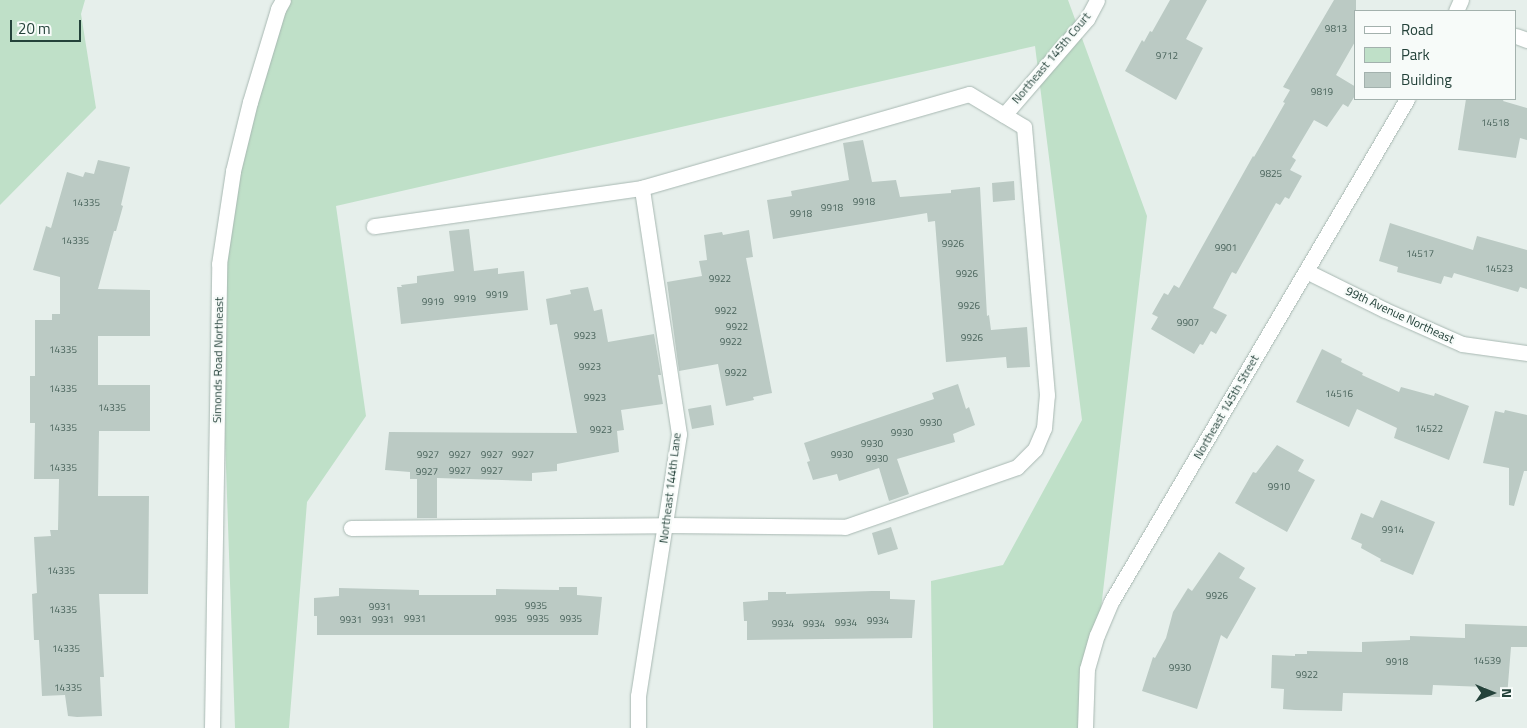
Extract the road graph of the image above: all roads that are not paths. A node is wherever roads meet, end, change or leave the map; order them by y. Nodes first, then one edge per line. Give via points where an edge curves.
1 (283, 0) edge
2 (1097, 0) edge
3 (1406, 100) edge
4 (1004, 115) junction
5 (642, 188) junction
6 (374, 226) dead end
7 (1306, 271) junction
8 (1527, 353) edge
9 (666, 525) junction
10 (351, 528) dead end
11 (212, 728) edge
12 (638, 728) edge
13 (1086, 728) edge

1 - 11 street, Simonds Road Northeast via 252,93 236,157 219,264
2 - 4 street, Northeast 145th Court via 1087,19
3 - 7 street, Northeast 145th Street
4 - 5 street via 969,94
4 - 9 street via 1024,127 1047,395 1044,428 1035,449 1017,467 845,527
5 - 6 street
5 - 9 street, Northeast 144th Lane via 680,434
7 - 8 street, 99th Avenue Northeast via 1462,344
7 - 13 street, Northeast 145th Street via 1111,602 1087,669
9 - 10 street
9 - 12 street, Northeast 144th Lane via 638,696

